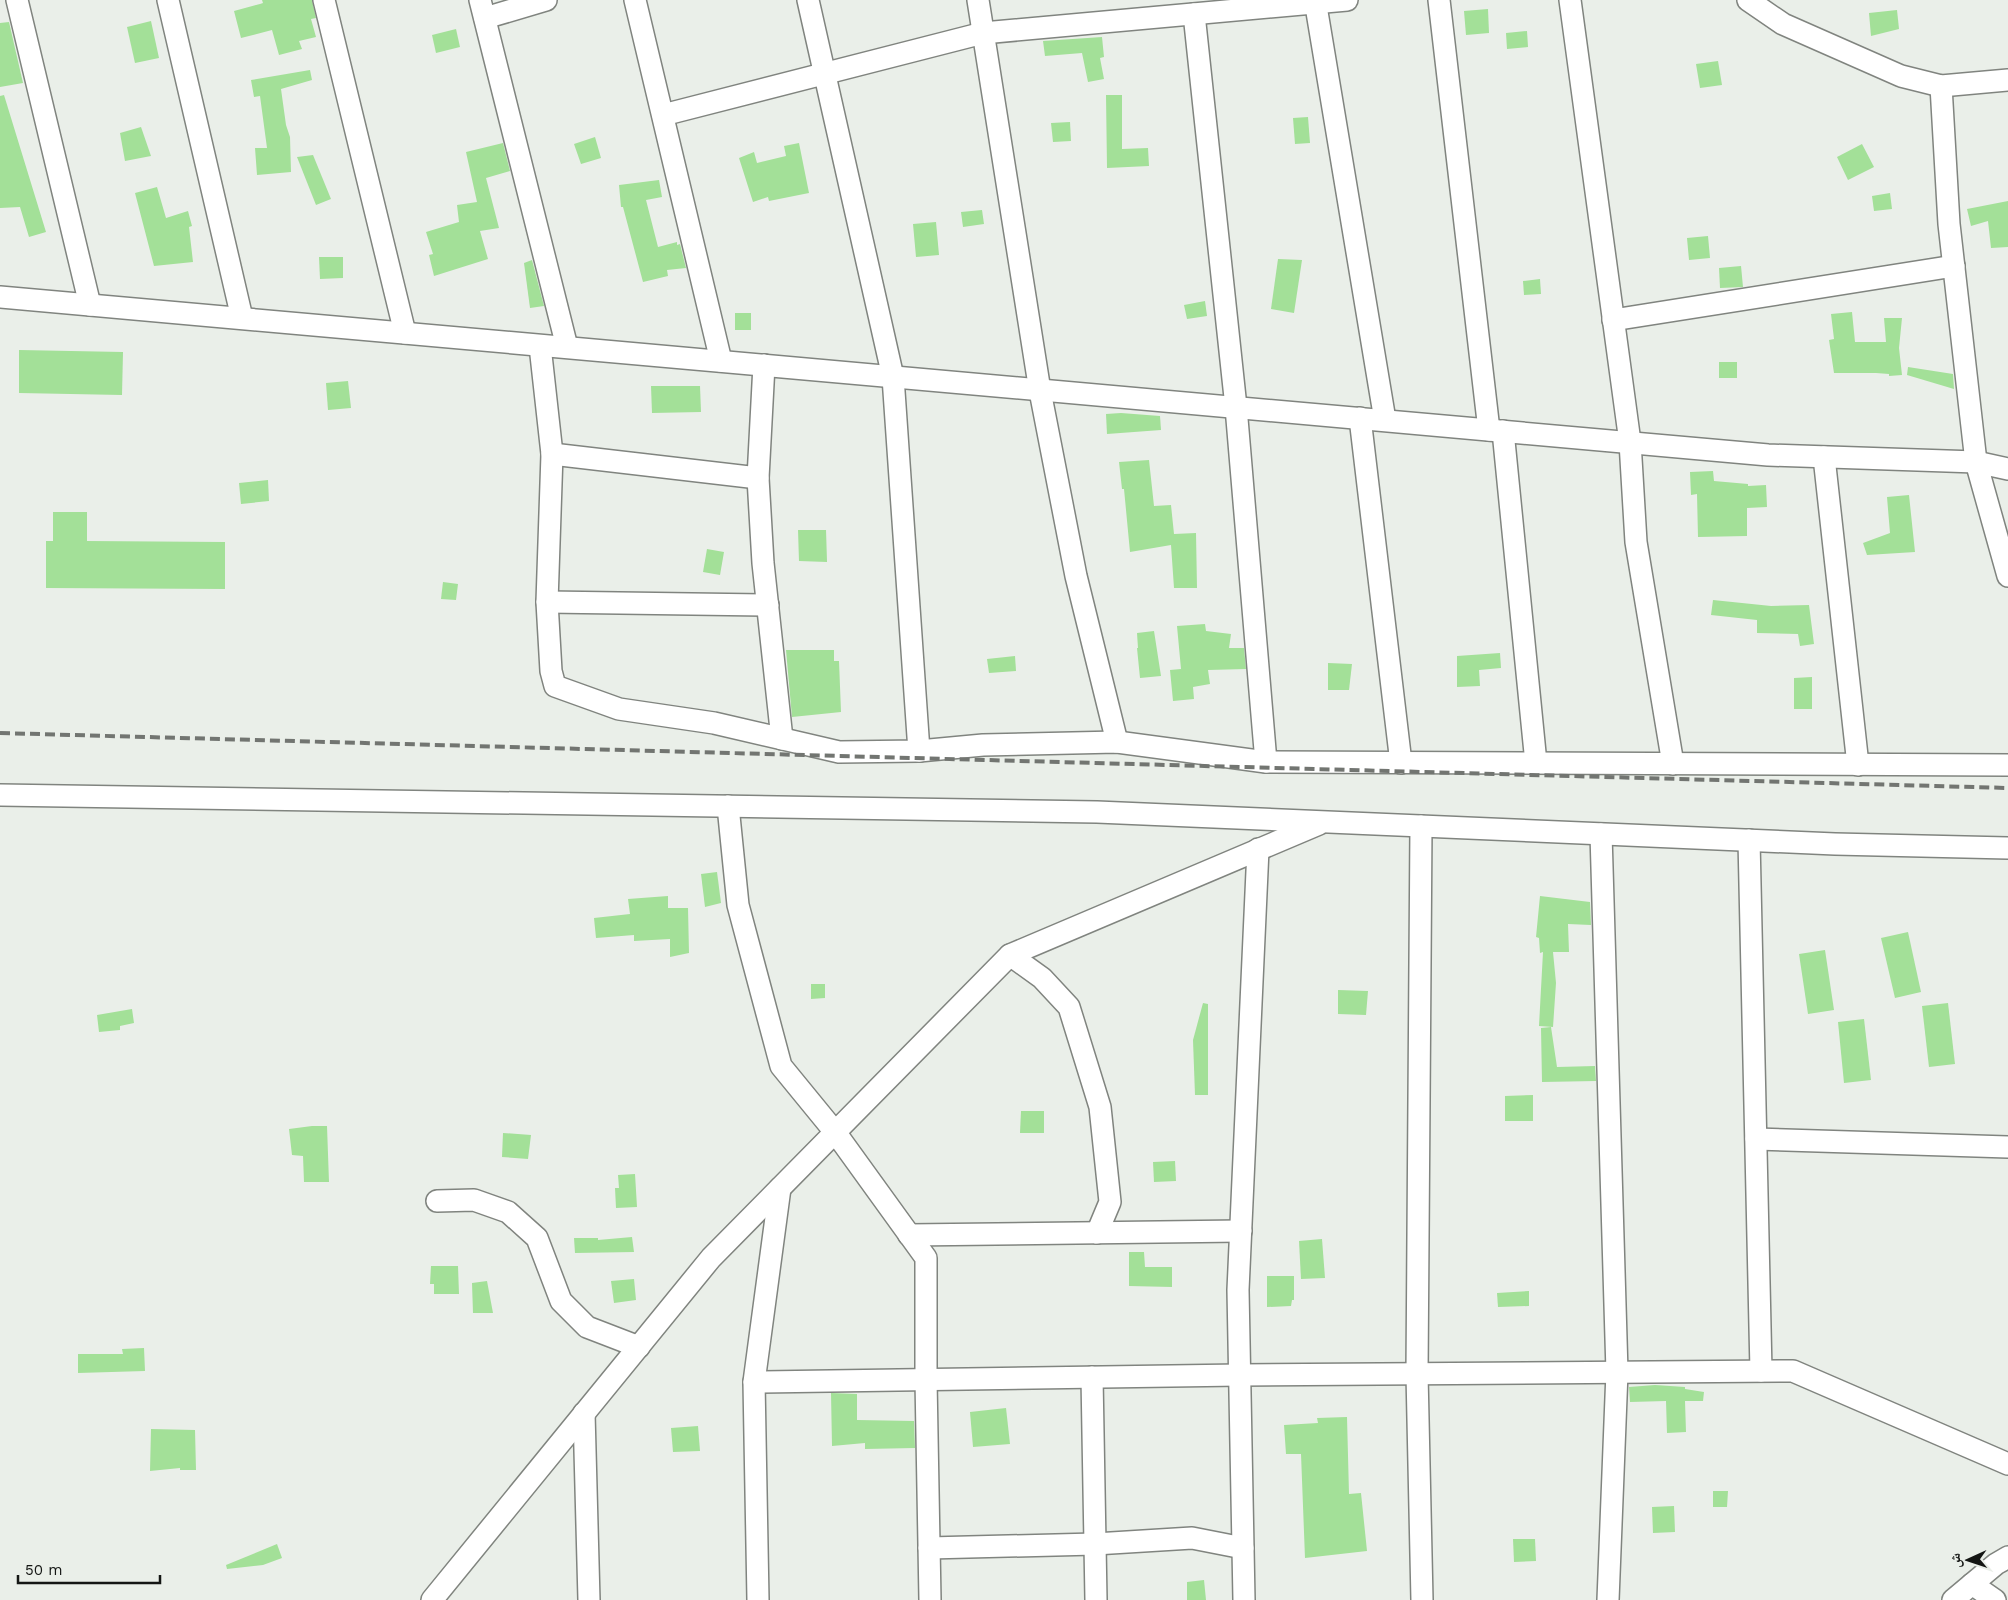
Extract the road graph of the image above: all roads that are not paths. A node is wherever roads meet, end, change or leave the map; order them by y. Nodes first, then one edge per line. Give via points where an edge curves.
1 (18, 0) edge
2 (168, 0) edge
3 (324, 0) edge
4 (546, 0) edge
5 (635, 0) edge
6 (808, 0) edge
7 (978, 0) edge
8 (1347, 0) edge
9 (1440, 0) edge
10 (1570, 0) edge
11 (1748, 0) edge
12 (1315, 2) edge
13 (482, 9) edge
14 (1194, 14) junction
15 (983, 33) junction
16 (824, 74) junction
17 (2008, 80) edge
18 (1941, 86) junction
19 (663, 115) junction
20 (1954, 266) junction
21 (0, 297) edge
22 (90, 305) junction
23 (242, 318) junction
24 (1614, 320) junction
25 (405, 333) junction
26 (540, 346) junction
27 (566, 347) junction
28 (721, 361) junction
29 (764, 365) junction
30 (893, 376) junction
31 (1040, 391) junction
32 (1236, 407) junction
33 (1360, 418) junction
34 (1385, 420) junction
35 (1496, 430) junction
36 (1630, 442) junction
37 (552, 454) junction
38 (1824, 457) junction
39 (1976, 462) junction
40 (2008, 469) edge
41 (758, 478) junction
42 (2008, 576) edge
43 (547, 602) junction
44 (768, 605) junction
45 (782, 739) junction
46 (1117, 742) junction
47 (919, 751) junction
48 (1266, 762) junction
49 (1401, 763) junction
50 (1536, 763) junction
51 (1673, 764) junction
52 (1858, 765) junction
53 (2008, 765) edge
54 (0, 794) edge
55 (728, 806) junction
56 (1323, 822) junction
57 (1422, 826) junction
58 (1601, 834) junction
59 (1749, 840) junction
60 (2008, 848) edge
61 (1258, 850) junction
62 (1010, 955) junction
63 (835, 1132) junction
64 (1756, 1139) junction
65 (2008, 1147) edge
66 (780, 1188) junction
67 (437, 1201) dead end
68 (1241, 1231) junction
69 (1097, 1233) junction
70 (909, 1235) junction
71 (639, 1347) junction
72 (1617, 1372) junction
73 (1761, 1372) junction
74 (1418, 1374) junction
75 (1240, 1375) junction
76 (1092, 1377) junction
77 (926, 1380) junction
78 (754, 1382) junction
79 (584, 1413) junction
80 (2008, 1464) edge
81 (1095, 1544) junction
82 (929, 1548) junction
83 (1243, 1548) junction
84 (2008, 1557) edge
85 (1972, 1584) junction
86 (432, 1600) edge
87 (589, 1600) edge
88 (758, 1600) edge
89 (930, 1600) edge
90 (1096, 1600) edge
91 (1244, 1600) edge
92 (1422, 1600) edge
93 (1608, 1600) edge
94 (1953, 1600) edge
95 (1995, 1600) edge

1 - 22 street
2 - 23 street
3 - 25 street
4 - 13 street
5 - 19 street
6 - 16 street
7 - 15 street
8 - 12 street
9 - 35 street
10 - 24 street
11 - 18 street via 1783,24 1901,76
12 - 14 street
12 - 34 street
13 - 27 street
14 - 15 street
14 - 32 street
15 - 16 street
15 - 31 street
16 - 19 street
16 - 30 street
17 - 18 street
18 - 20 street
19 - 28 street
20 - 24 street
20 - 39 street
21 - 22 street
22 - 23 street
23 - 25 street
24 - 36 street
25 - 26 street
26 - 27 street
26 - 37 street
27 - 28 street
28 - 29 street
29 - 30 street
29 - 41 street
30 - 31 street
30 - 47 street
31 - 32 street
31 - 46 street via 1076,576
32 - 33 street
32 - 48 street
33 - 34 street
33 - 49 street
34 - 35 street
35 - 36 street
35 - 50 street
36 - 38 street
36 - 51 street via 1636,542
37 - 41 street
37 - 43 street
38 - 39 street
38 - 52 street
39 - 40 street
39 - 42 street
41 - 44 street
43 - 44 street
43 - 45 street via 551,671 555,686 619,709 714,723
44 - 45 street
45 - 47 street via 839,752
46 - 47 street via 983,745
46 - 48 street
48 - 49 street
49 - 50 street
50 - 51 street
51 - 52 street
52 - 53 street
54 - 55 street
55 - 56 street via 1097,812
55 - 63 street via 738,905 781,1066
56 - 57 street
56 - 61 street
57 - 58 street
57 - 74 street
58 - 59 street
58 - 72 street
59 - 60 street
59 - 64 street
61 - 62 street
61 - 68 street
62 - 63 street
62 - 69 street via 1042,978 1069,1007 1100,1108 1110,1202
63 - 66 street
63 - 70 street
64 - 65 street
64 - 73 street
66 - 71 street via 711,1258
66 - 78 street
67 - 71 street via 474,1200 508,1212 537,1238 561,1301 587,1327
68 - 69 street
68 - 75 street via 1238,1290
69 - 70 street
70 - 77 street via 926,1258
71 - 79 street
72 - 73 street
72 - 74 street
72 - 93 street
73 - 80 street via 1793,1371
74 - 75 street
74 - 92 street
75 - 76 street
75 - 83 street
76 - 77 street
76 - 81 street
77 - 78 street
77 - 82 street
78 - 88 street
79 - 86 street
79 - 87 street
81 - 82 street
81 - 83 street via 1192,1538
81 - 90 street
82 - 89 street
83 - 91 street
84 - 85 street
85 - 94 street
85 - 95 street

